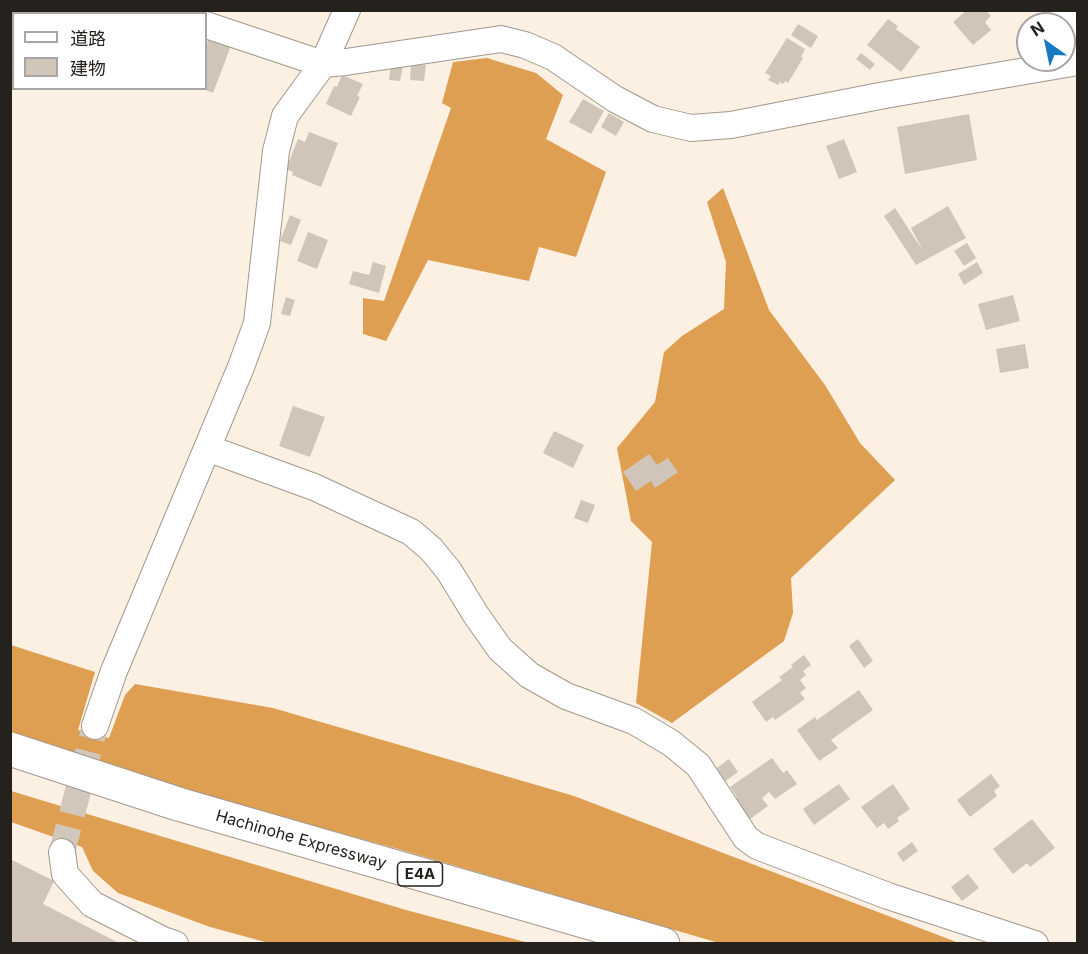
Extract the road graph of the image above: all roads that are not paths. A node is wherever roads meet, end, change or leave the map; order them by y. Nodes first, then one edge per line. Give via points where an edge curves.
1 (347, 10) edge
2 (207, 25) edge
3 (1016, 62) edge
4 (323, 64) junction
5 (207, 448) junction
6 (95, 726) tunnel mouth
7 (10, 749) edge
8 (10, 771) edge
9 (172, 812) junction
10 (63, 852) tunnel mouth
11 (175, 944) edge
12 (594, 944) edge
13 (663, 944) edge
14 (1035, 944) edge

1 - 4 street
2 - 4 street
3 - 4 street via 885,94 731,125 691,128 653,119 615,99 553,57 501,39
4 - 5 street via 285,116 276,151 257,323
5 - 6 street
5 - 14 street via 314,487 411,532 449,571 500,649 529,675 566,696 634,721 671,742 698,765 746,838 757,846 888,896
7 - 9 highway, Hachinohe Expressway / E4A, bridge
8 - 9 highway, Hachinohe Expressway / E4A
9 - 12 highway, Hachinohe Expressway / E4A
9 - 13 highway, Hachinohe Expressway / E4A
10 - 11 street via 65,874 92,904

